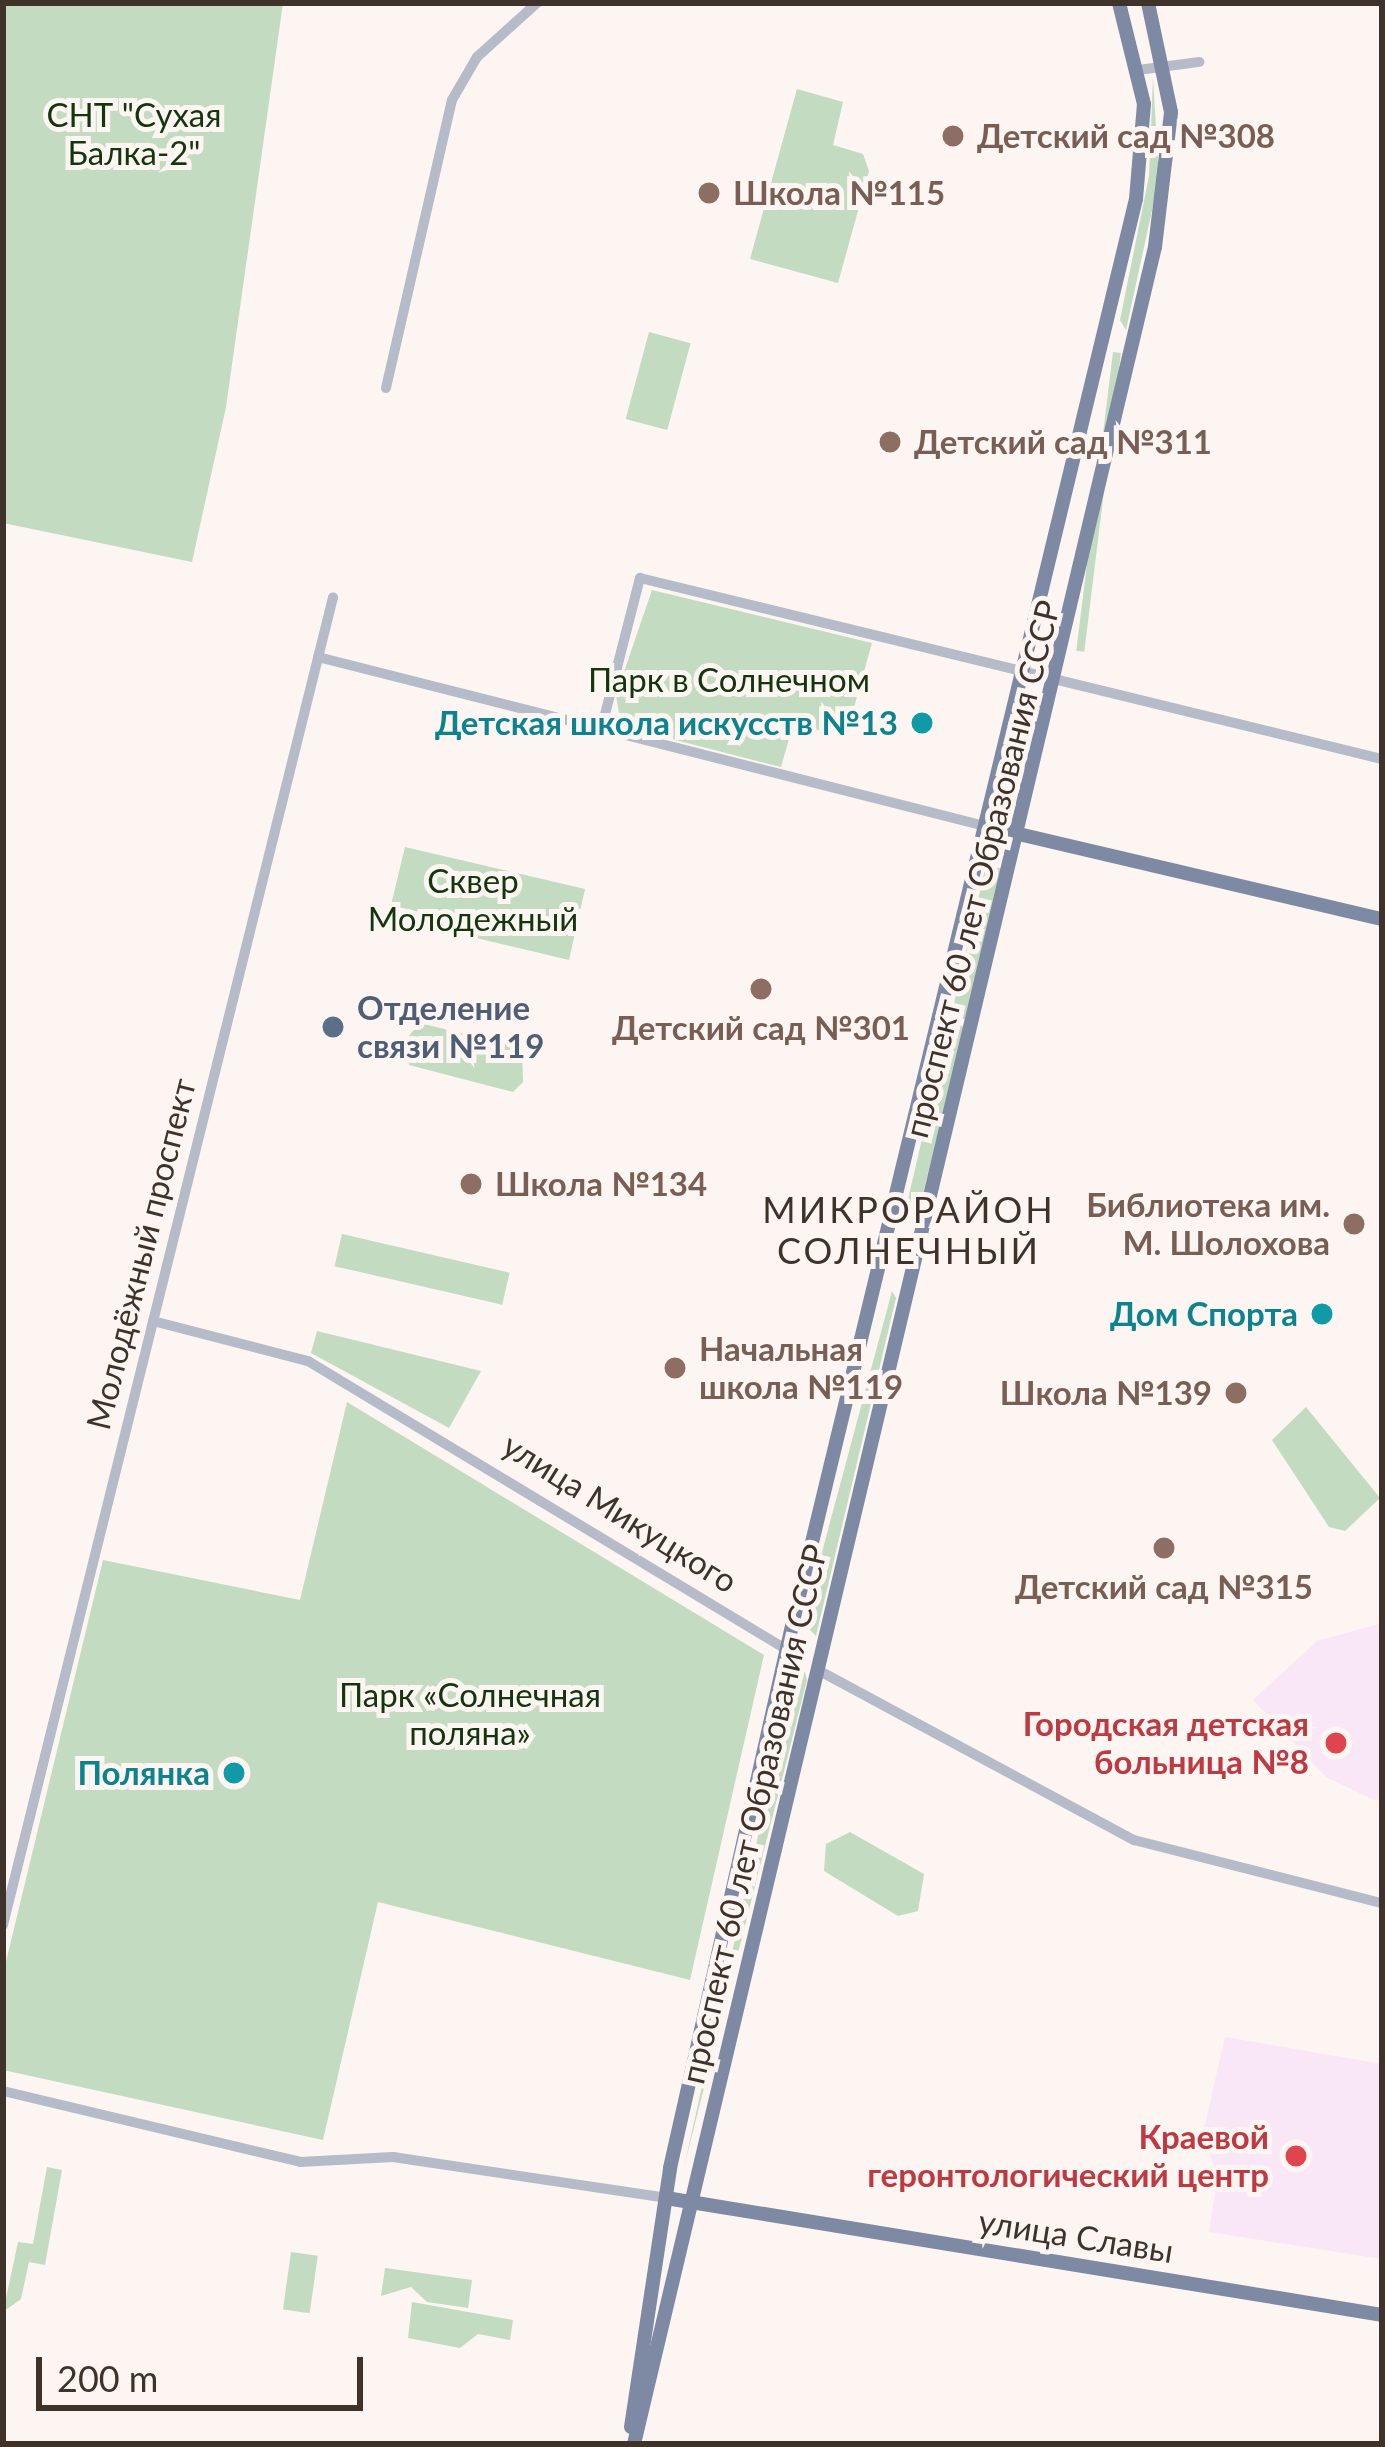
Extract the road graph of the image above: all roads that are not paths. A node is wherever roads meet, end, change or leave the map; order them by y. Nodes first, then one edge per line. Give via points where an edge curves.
1 (537, 3) edge
2 (1119, 3) edge
3 (1148, 3) edge
4 (1199, 62) dead end
5 (1165, 69) junction
6 (1138, 70) junction
7 (1107, 333) junction
8 (1132, 344) junction
9 (386, 388) dead end
10 (333, 597) dead end
11 (318, 657) junction
12 (1028, 673) junction
13 (1057, 679) junction
14 (602, 726) junction
15 (1382, 758) edge
16 (989, 827) junction
17 (1021, 835) junction
18 (1382, 919) edge
19 (880, 1279) junction
20 (907, 1286) junction
21 (153, 1321) junction
22 (791, 1652) junction
23 (816, 1669) junction
24 (1382, 1903) edge
25 (3, 1924) edge
26 (3, 2091) edge
27 (666, 2198) junction
28 (691, 2200) junction
29 (1382, 2314) edge
30 (633, 2444) edge

1 - 9 street via 477,57 452,100
2 - 6 main road, проспект 60 лет Образования СССР
3 - 5 main road, проспект 60 лет Образования СССР
4 - 5 street
5 - 6 street
5 - 8 main road, проспект 60 лет Образования СССР via 1170,173
6 - 7 main road, проспект 60 лет Образования СССР via 1143,154
7 - 8 main road
7 - 12 main road, проспект 60 лет Образования СССР
8 - 13 main road, проспект 60 лет Образования СССР
10 - 11 street, Молодёжный проспект
11 - 14 street
11 - 21 street, Молодёжный проспект
12 - 13 street
12 - 14 street via 640,578
12 - 16 main road, проспект 60 лет Образования СССР
13 - 15 street
13 - 17 main road, проспект 60 лет Образования СССР
14 - 16 street
16 - 17 main road
16 - 19 main road, проспект 60 лет Образования СССР
17 - 18 main road
17 - 20 main road, проспект 60 лет Образования СССР
19 - 20 main road
19 - 22 main road, проспект 60 лет Образования СССР
20 - 23 main road, проспект 60 лет Образования СССР
21 - 22 street, улица Микуцкого via 308,1361
21 - 25 street, Молодёжный проспект
22 - 23 main road, улица Микуцкого
22 - 27 main road, проспект 60 лет Образования СССР
23 - 24 street, улица Микуцкого via 1134,1840
23 - 28 main road, проспект 60 лет Образования СССР
26 - 27 street via 301,2162 393,2157
27 - 28 main road, улица Славы
27 - 30 main road, проспект 60 лет Образования СССР
28 - 29 main road, улица Славы
28 - 30 main road, проспект 60 лет Образования СССР

